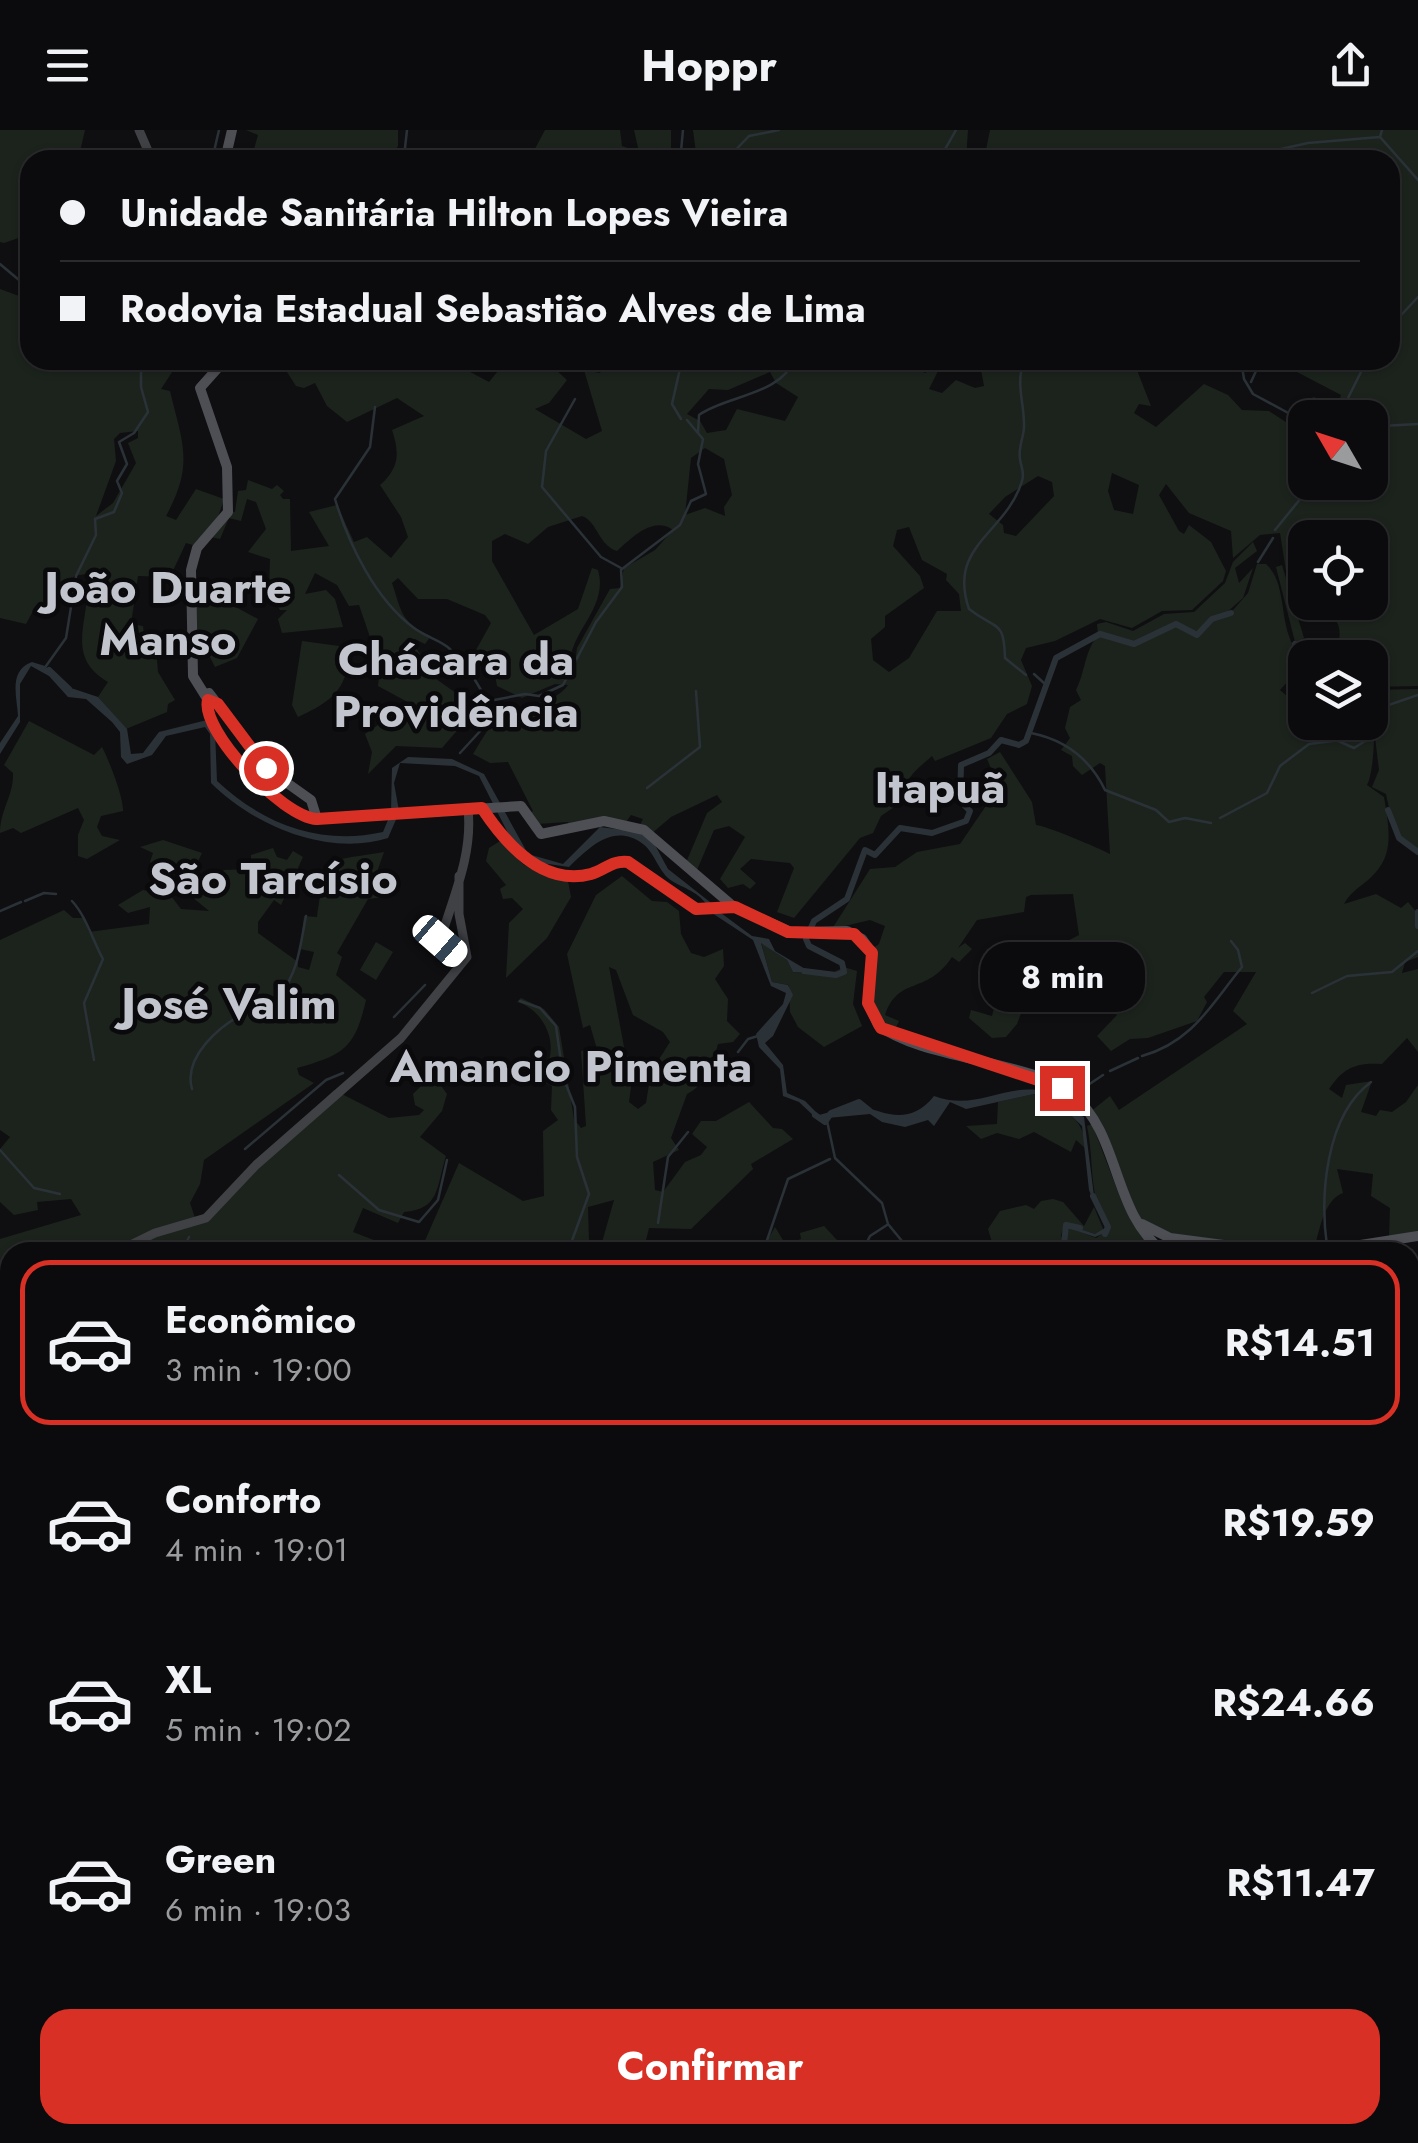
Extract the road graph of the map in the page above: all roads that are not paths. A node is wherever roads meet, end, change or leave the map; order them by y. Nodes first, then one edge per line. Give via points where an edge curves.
1 (217, 370) edge
2 (212, 701) junction
3 (482, 808) junction
4 (468, 809) junction
5 (317, 819) junction
6 (459, 876) junction
7 (728, 906) junction
8 (464, 962) junction
9 (1131, 1213) junction
10 (1418, 1236) edge
11 (1170, 1238) junction
12 (137, 1242) edge
13 (1155, 1242) edge
14 (1163, 1242) edge
15 (1200, 1242) edge
16 (1380, 1242) edge

1 - 2 main road via 200,388 224,456 226,515 192,564 193,676
2 - 5 main road via 266,768 310,800
2 - 5 main road via 209,714 252,778 293,813
3 - 4 main road
3 - 7 main road via 508,845 534,864 584,875 628,862 687,904 707,910
3 - 7 main road via 516,806 541,834 604,821 647,831
4 - 5 main road
4 - 6 main road via 470,848
6 - 8 main road
6 - 8 main road via 440,941
7 - 9 main road via 784,930 850,932 867,944 874,962 868,1003 888,1032 1070,1092 1096,1126
8 - 12 main road via 398,1041 286,1137 204,1220
9 - 11 main road
9 - 13 main road
10 - 16 main road
11 - 14 main road
11 - 15 main road

